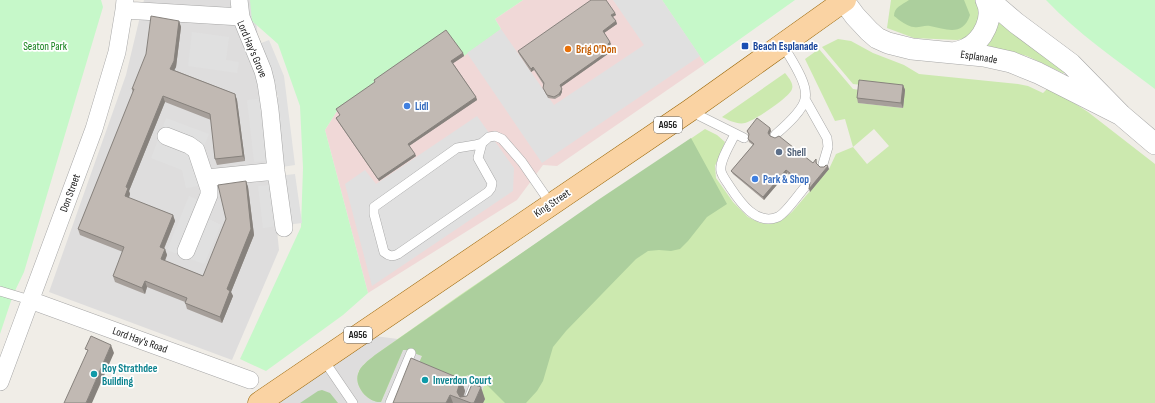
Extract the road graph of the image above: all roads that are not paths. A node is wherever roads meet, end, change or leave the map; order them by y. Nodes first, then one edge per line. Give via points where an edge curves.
1 (239, 0) edge
2 (845, 0) edge
3 (987, 0) edge
4 (125, 5) edge
5 (241, 17) junction
6 (783, 45) junction
7 (954, 53) junction
8 (805, 99) junction
9 (689, 110) junction
10 (1121, 115) junction
11 (735, 134) junction
12 (775, 135) dead end
13 (166, 136) dead end
14 (744, 138) dead end
15 (482, 143) junction
16 (1155, 144) edge
17 (823, 164) dead end
18 (276, 171) junction
19 (206, 178) junction
20 (804, 187) dead end
21 (551, 204) junction
22 (284, 228) dead end
23 (186, 252) dead end
24 (0, 291) edge
25 (30, 300) junction
26 (411, 353) dead end
27 (323, 359) junction
28 (250, 380) dead end
29 (476, 381) dead end
30 (0, 382) edge
31 (259, 403) edge
32 (353, 403) edge
33 (390, 403) edge
34 (466, 403) edge

1 - 5 street
2 - 6 main road, King Street / A956
2 - 7 street, Esplanade via 855,16 877,38 912,49
3 - 7 street via 990,16 980,36 967,49
3 - 10 street, Esplanade via 1070,64
4 - 5 street, Lord Hay's Grove
4 - 25 street, Don Street via 117,52 94,129
5 - 18 street, Lord Hay's Grove via 266,83
6 - 8 lane via 803,81
6 - 9 main road, King Street / A956
7 - 10 street, Esplanade via 1011,62
8 - 12 lane via 799,111
8 - 17 lane via 827,138 828,147
9 - 11 lane
9 - 21 main road, King Street / A956
10 - 16 street, Esplanade
11 - 14 lane
11 - 20 lane via 721,162 721,170 745,208 761,217 778,217
13 - 19 street via 196,150
15 - 15 lane via 478,158 492,183 488,192 398,254 388,256 384,252 374,207 457,148
15 - 21 lane via 489,137 502,139 522,162
18 - 19 street
18 - 22 street, Lord Hay's Grove
19 - 23 street via 209,195
21 - 27 main road, King Street / A956
24 - 25 lane
25 - 28 street, Lord Hay's Road
25 - 30 street, Don Street
26 - 33 lane
27 - 31 main road, King Street / A956
27 - 32 lane
29 - 34 lane

